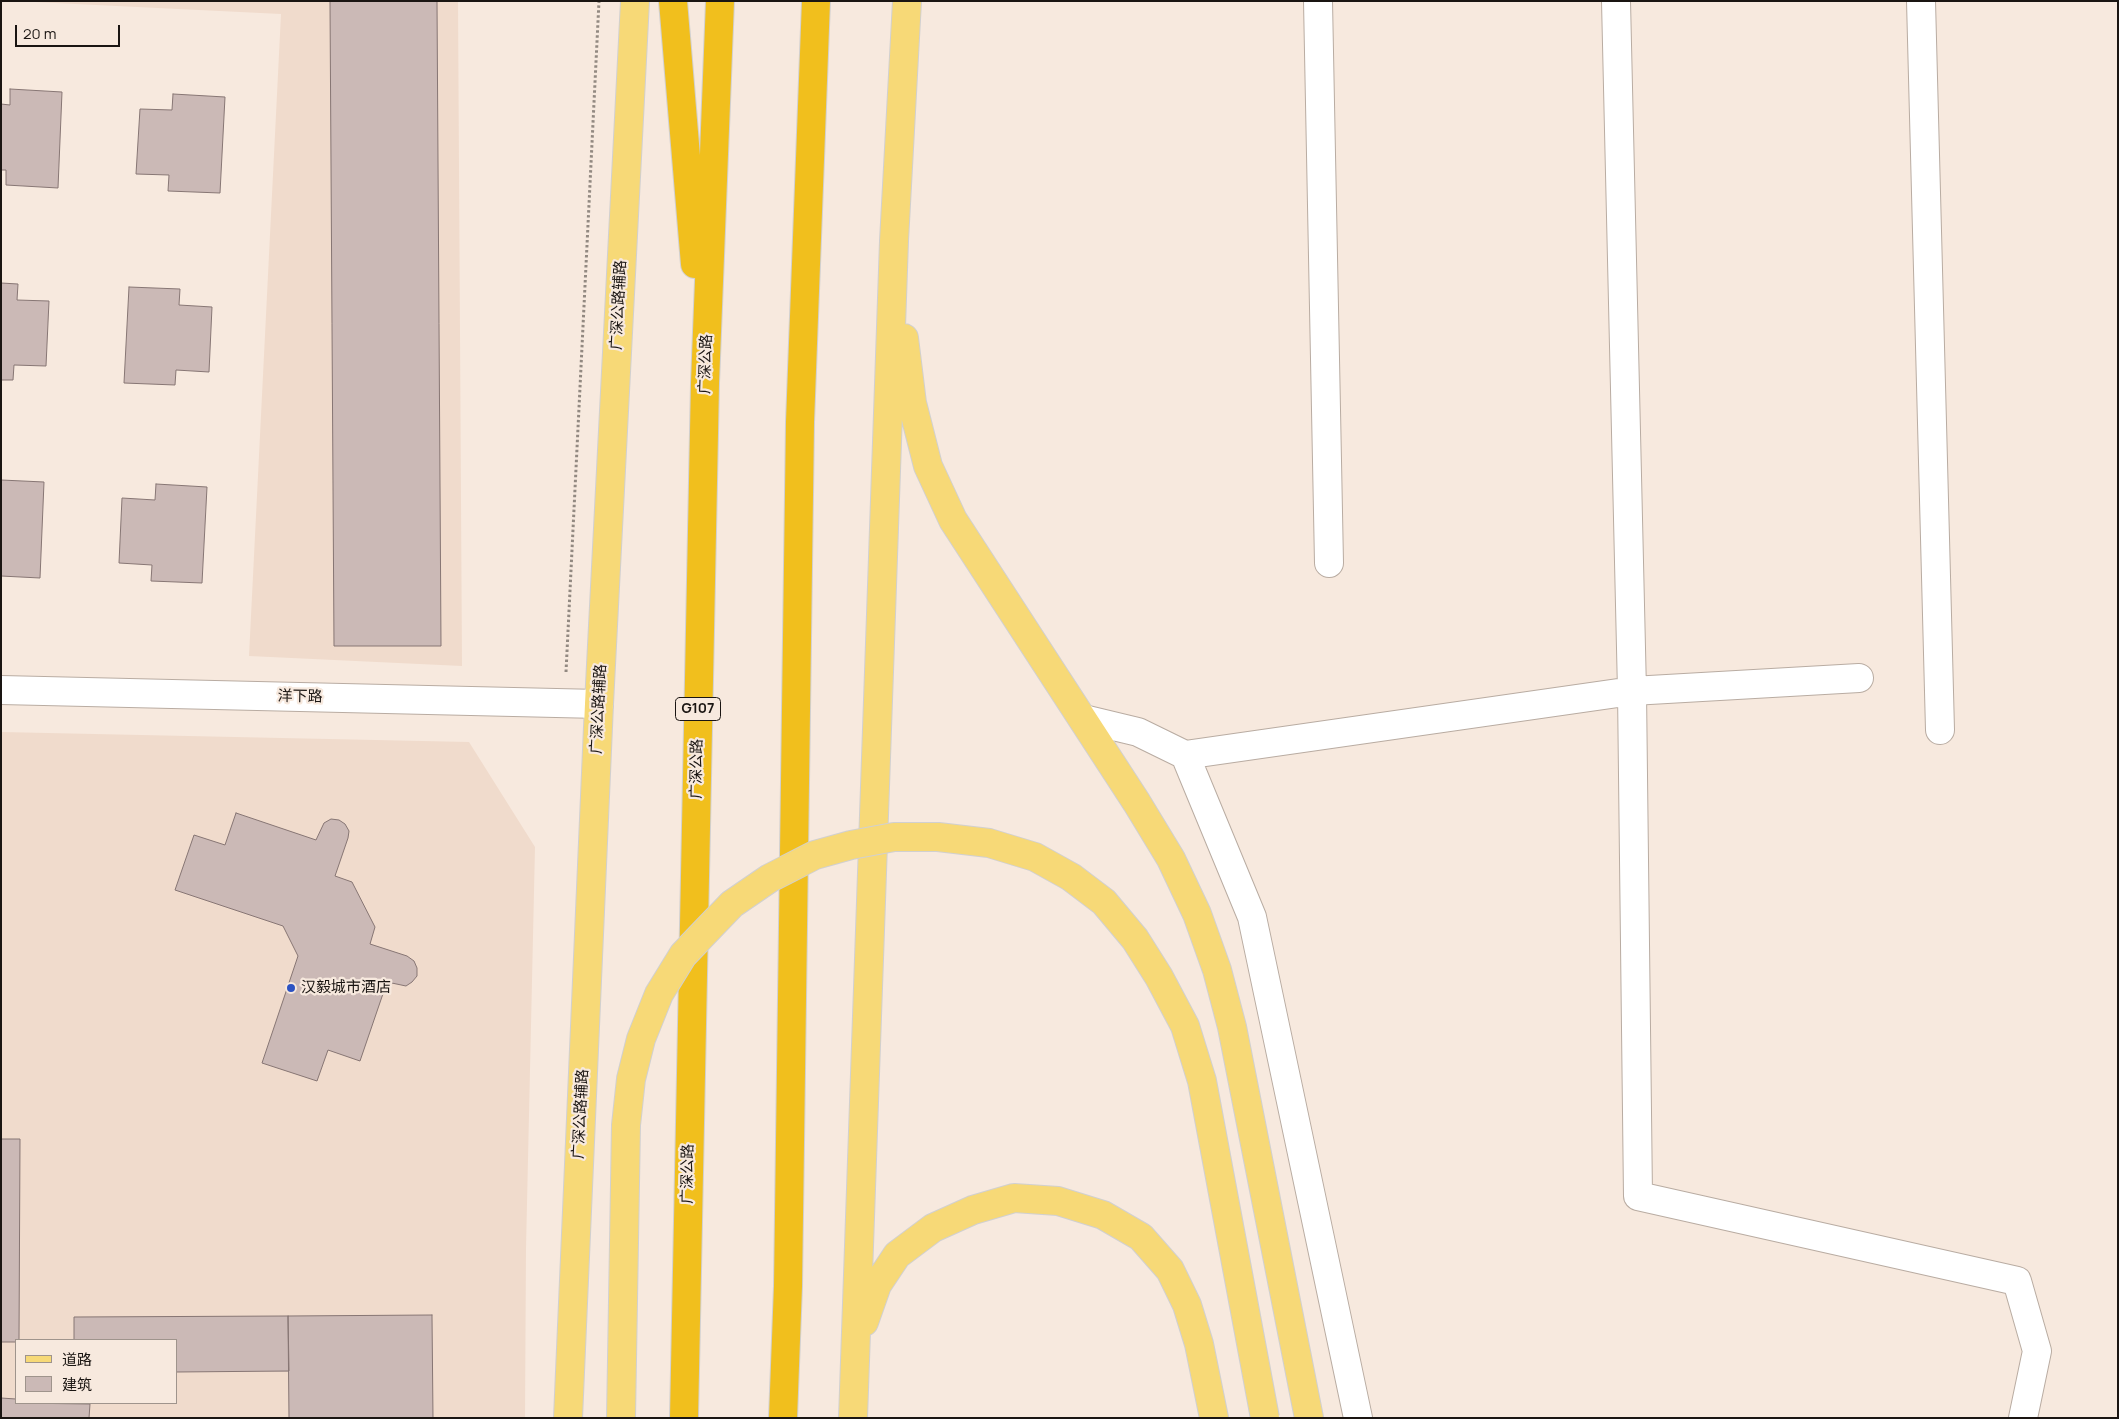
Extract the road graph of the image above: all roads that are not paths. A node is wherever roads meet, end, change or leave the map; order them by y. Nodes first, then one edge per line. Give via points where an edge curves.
1 (635, 1) edge
2 (673, 1) edge
3 (720, 1) edge
4 (816, 1) edge
5 (829, 1) edge
6 (908, 1) edge
7 (1318, 1) edge
8 (1616, 1) edge
9 (1921, 1) edge
10 (813, 70) junction
11 (894, 242) junction
12 (705, 383) junction
13 (1329, 563) dead end
14 (1859, 678) dead end
15 (1, 690) edge
16 (1632, 690) junction
17 (599, 704) junction
18 (1084, 719) junction
19 (1940, 730) dead end
20 (1185, 755) junction
21 (855, 1349) junction
22 (568, 1418) edge
23 (621, 1418) edge
24 (684, 1418) edge
25 (783, 1418) edge
26 (853, 1418) edge
27 (1214, 1418) edge
28 (1265, 1418) edge
29 (1308, 1418) edge
30 (1358, 1418) edge
31 (2023, 1418) edge

1 - 17 main road, 广深公路辅路
2 - 12 highway
3 - 12 highway, 广深公路 / G107
4 - 10 highway
5 - 10 highway
6 - 11 main road
7 - 13 street
8 - 16 street
9 - 19 street
10 - 25 highway via 800,422 788,1286
11 - 18 main road via 912,404 928,466 953,520
11 - 21 main road
12 - 24 highway, 广深公路 / G107
14 - 16 street
15 - 17 street, 洋下路
16 - 20 street
16 - 31 street via 1638,1196 2016,1281 2037,1352
17 - 22 main road, 广深公路辅路
18 - 20 street via 1138,732
18 - 29 main road via 1170,859 1197,914 1217,970 1234,1037
20 - 30 street via 1252,918
21 - 26 main road
21 - 27 main road via 877,1285 897,1255 933,1228 973,1210 1014,1198 1058,1201 1103,1215 1133,1233 1170,1270 1199,1344
23 - 28 main road, bridge via 626,1126 631,1080 641,1039 659,994 683,955 732,904 770,878 815,855 851,845 894,837 938,837 989,843 1035,858 1071,877 1104,902 1135,939 1160,977 1185,1026 1202,1081

